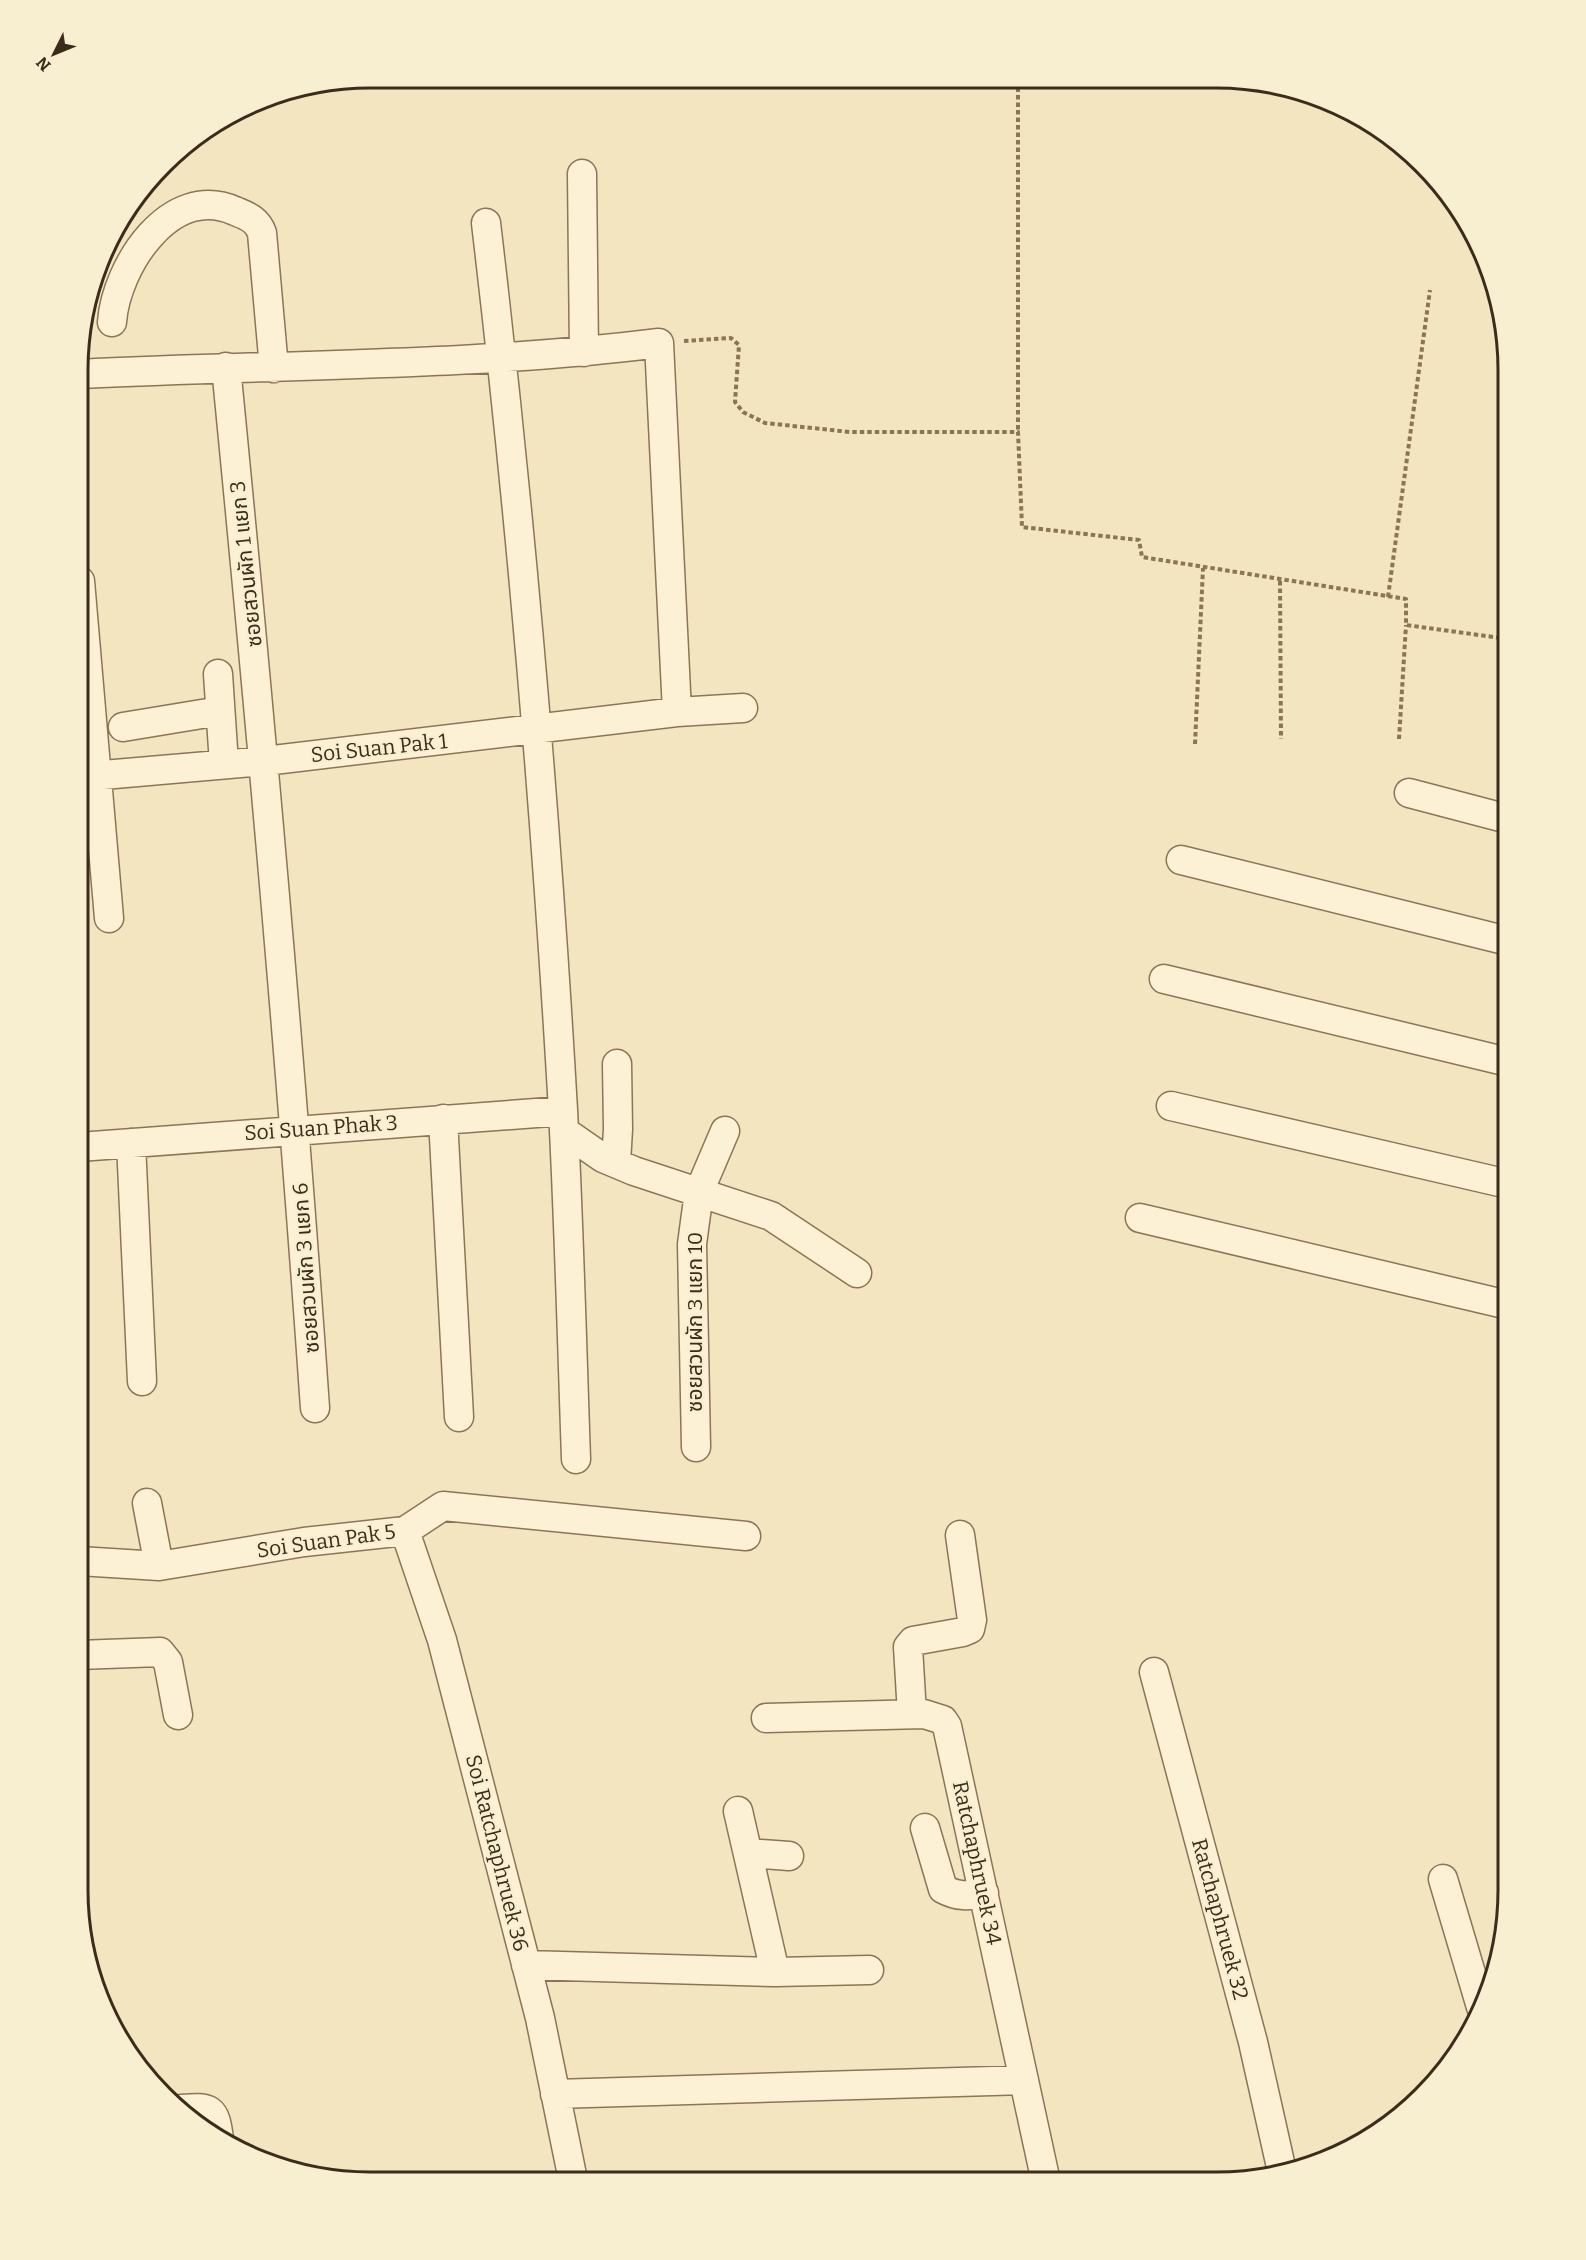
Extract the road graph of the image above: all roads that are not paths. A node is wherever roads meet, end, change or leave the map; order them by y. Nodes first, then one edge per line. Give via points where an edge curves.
1 (582, 174) dead end
2 (486, 223) dead end
3 (112, 322) dead end
4 (584, 352) junction
5 (502, 357) junction
6 (226, 367) junction
7 (274, 368) junction
8 (88, 374) edge
9 (218, 674) dead end
10 (743, 708) dead end
11 (220, 711) junction
12 (677, 712) junction
13 (123, 727) dead end
14 (536, 730) junction
15 (265, 760) junction
16 (224, 764) junction
17 (88, 777) edge
18 (1409, 793) dead end
19 (1498, 816) edge
20 (1181, 860) dead end
21 (109, 918) dead end
22 (1498, 939) edge
23 (1164, 979) dead end
24 (1498, 1060) edge
25 (617, 1064) dead end
26 (1171, 1106) dead end
27 (443, 1119) junction
28 (563, 1121) junction
29 (296, 1129) junction
30 (725, 1131) dead end
31 (131, 1143) junction
32 (88, 1146) edge
33 (616, 1163) junction
34 (1498, 1182) edge
35 (699, 1192) junction
36 (1140, 1218) dead end
37 (857, 1273) dead end
38 (1498, 1303) edge
39 (142, 1381) dead end
40 (315, 1408) dead end
41 (459, 1417) dead end
42 (696, 1448) dead end
43 (576, 1459) dead end
44 (147, 1503) dead end
45 (405, 1530) junction
46 (960, 1535) dead end
47 (746, 1536) dead end
48 (88, 1562) edge
49 (159, 1566) junction
50 (88, 1655) edge
51 (1154, 1672) dead end
52 (178, 1714) dead end
53 (912, 1714) junction
54 (766, 1718) dead end
55 (738, 1811) dead end
56 (925, 1828) dead end
57 (748, 1853) junction
58 (789, 1856) dead end
59 (1443, 1879) dead end
60 (984, 1893) junction
61 (526, 1965) junction
62 (869, 1970) dead end
63 (775, 1972) junction
64 (1477, 1995) edge
65 (1024, 2080) junction
66 (555, 2094) junction
67 (193, 2108) edge
68 (217, 2126) edge
69 (1280, 2164) edge
70 (571, 2172) edge
71 (1044, 2172) edge

1 - 4 street
2 - 5 street
3 - 7 street via 113,307 126,276 150,232 174,213 222,205 253,219 262,233
4 - 5 street
4 - 12 street via 659,343
5 - 7 street
5 - 14 street
6 - 7 street
6 - 8 street
6 - 15 street, ซอยสวนผัก 1 แยก 3
9 - 11 street
10 - 12 street, Soi Suan Pak 1
11 - 13 street
11 - 16 street
12 - 14 street, Soi Suan Pak 1
14 - 15 street, Soi Suan Pak 1
14 - 28 street
15 - 16 street, Soi Suan Pak 1
15 - 29 street, ซอยสวนผัก 1 แยก 3
16 - 17 street, Soi Suan Pak 1
17 - 21 street
18 - 19 street
20 - 22 street
23 - 24 street
25 - 33 street
26 - 34 street
27 - 28 street, Soi Suan Phak 3
27 - 29 street, Soi Suan Phak 3
27 - 41 street
28 - 33 street via 603,1158
28 - 43 street
29 - 31 street, Soi Suan Phak 3
29 - 40 street, ซอยสวนผัก 3 แยก 6
30 - 35 street, ซอยสวนผัก 3 แยก 10
31 - 32 street, Soi Suan Phak 3
31 - 39 street
33 - 35 street
35 - 37 street via 771,1216
35 - 42 street, ซอยสวนผัก 3 แยก 10 via 692,1244
36 - 38 street
44 - 49 street
45 - 47 street, Soi Suan Pak 5 via 442,1506
45 - 49 street, Soi Suan Pak 5
45 - 61 street, Soi Ratchaphruek 36 via 442,1640
46 - 53 street via 970,1629 912,1641 908,1647
48 - 49 street, Soi Suan Pak 5
50 - 52 street via 160,1652 168,1662
51 - 69 street, Ratchaphruek 32 via 1250,2031
53 - 54 street, Ratchaphruek 34
53 - 60 street, Ratchaphruek 34 via 936,1716 947,1726
55 - 57 street
56 - 60 street via 943,1889 954,1895
57 - 58 street
57 - 63 street
59 - 64 street
60 - 65 street, Ratchaphruek 34
61 - 63 street
61 - 66 street, Soi Ratchaphruek 36
62 - 63 street
65 - 66 street
65 - 71 street, Ratchaphruek 34
66 - 70 street, Soi Ratchaphruek 36
67 - 68 street via 212,2111

